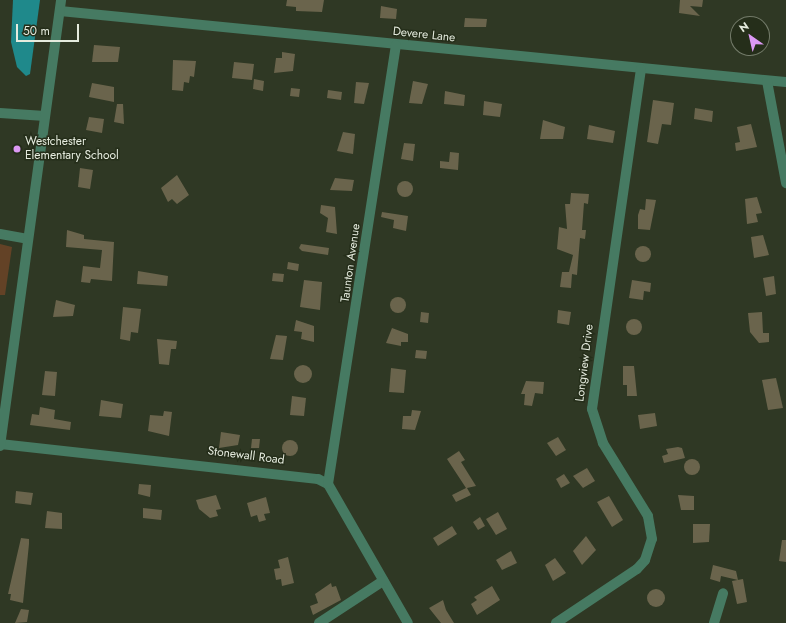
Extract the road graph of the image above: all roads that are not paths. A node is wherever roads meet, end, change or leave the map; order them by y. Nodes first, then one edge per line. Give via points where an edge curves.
1 (61, 0) edge
2 (60, 11) junction
3 (396, 45) junction
4 (641, 70) junction
5 (767, 81) junction
6 (786, 82) edge
7 (4, 112) edge
8 (45, 116) junction
9 (786, 182) edge
10 (0, 234) edge
11 (28, 239) junction
12 (0, 445) edge
13 (328, 484) junction
14 (383, 581) junction
15 (723, 593) dead end
16 (319, 623) edge
17 (408, 623) edge
18 (556, 623) edge
19 (714, 623) edge

1 - 2 street
2 - 3 street, Devere Lane
2 - 8 street
3 - 4 street, Devere Lane
3 - 13 street, Taunton Avenue
4 - 5 street, Devere Lane
4 - 18 street, Longview Drive via 592,409 603,443 648,516 652,539 645,560 637,569
5 - 6 street, Devere Lane
5 - 9 street
7 - 8 street
8 - 11 street
10 - 11 street
11 - 12 street
12 - 13 street, Stonewall Road via 306,476
13 - 14 street
14 - 16 street
14 - 17 street
15 - 19 street

